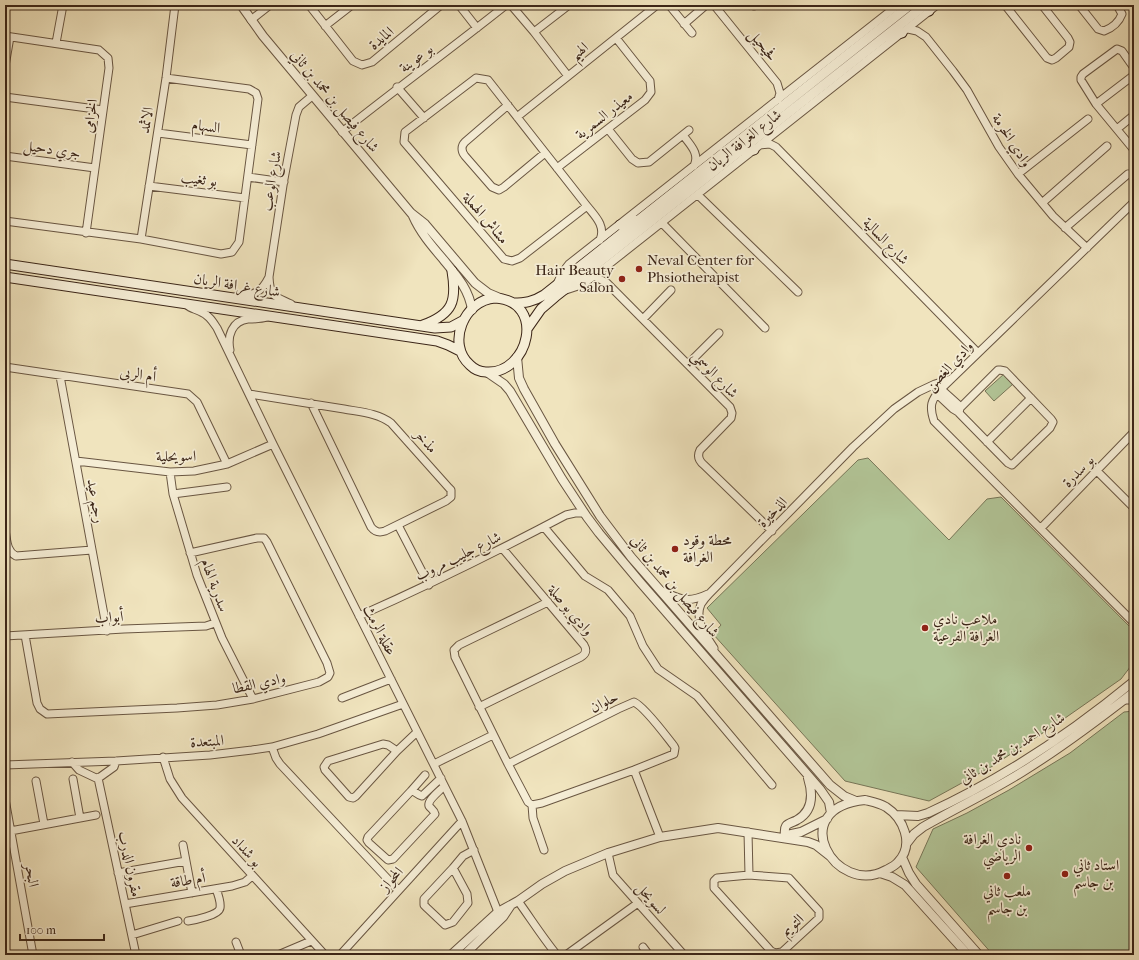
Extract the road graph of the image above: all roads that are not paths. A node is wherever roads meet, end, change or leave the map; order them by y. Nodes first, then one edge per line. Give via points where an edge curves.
1 (63, 5) edge
2 (175, 5) edge
3 (241, 5) edge
4 (270, 5) edge
5 (308, 5) edge
6 (352, 5) edge
7 (441, 5) edge
8 (459, 5) edge
9 (506, 5) edge
10 (511, 5) edge
11 (569, 5) edge
12 (657, 5) edge
13 (669, 5) edge
14 (706, 5) edge
15 (714, 5) edge
16 (898, 5) edge
17 (910, 5) edge
18 (937, 5) edge
19 (1005, 5) edge
20 (1042, 5) edge
21 (1079, 5) edge
22 (1117, 5) edge
23 (928, 7) edge
24 (921, 18) junction
25 (250, 20) junction
26 (684, 24) junction
27 (325, 26) junction
28 (477, 28) junction
29 (905, 31) junction
30 (534, 32) junction
31 (692, 33) dead end
32 (7, 36) edge
33 (926, 37) junction
34 (616, 38) junction
35 (882, 39) junction
36 (56, 43) junction
37 (5, 66) edge
38 (1134, 68) edge
39 (1134, 75) edge
40 (568, 76) junction
41 (166, 78) junction
42 (818, 78) junction
43 (777, 83) junction
44 (796, 85) junction
45 (398, 87) junction
46 (312, 96) junction
47 (5, 97) edge
48 (776, 102) junction
49 (1096, 104) junction
50 (508, 105) junction
51 (104, 110) junction
52 (790, 112) junction
53 (1134, 115) edge
54 (517, 117) junction
55 (424, 118) junction
56 (1088, 119) dead end
57 (764, 121) junction
58 (608, 129) junction
59 (1117, 129) junction
60 (689, 130) dead end
61 (778, 131) junction
62 (342, 132) junction
63 (158, 133) junction
64 (683, 135) junction
65 (252, 145) junction
66 (1107, 146) dead end
67 (757, 147) junction
68 (776, 147) junction
69 (1134, 150) edge
70 (695, 151) junction
71 (740, 151) junction
72 (545, 152) junction
73 (710, 154) junction
74 (5, 156) edge
75 (694, 166) junction
76 (95, 168) junction
77 (557, 168) junction
78 (1018, 174) junction
79 (1128, 174) dead end
80 (248, 177) junction
81 (284, 182) junction
82 (149, 186) junction
83 (698, 194) junction
84 (245, 198) junction
85 (1134, 202) edge
86 (1042, 203) junction
87 (587, 206) junction
88 (640, 218) junction
89 (5, 221) edge
90 (662, 223) junction
91 (600, 224) junction
92 (617, 226) junction
93 (1065, 228) junction
94 (86, 232) junction
95 (431, 238) junction
96 (141, 240) junction
97 (600, 240) junction
98 (1087, 248) junction
99 (5, 264) edge
100 (452, 271) junction
101 (594, 276) junction
102 (5, 277) edge
103 (269, 277) junction
104 (560, 287) junction
105 (671, 290) dead end
106 (798, 292) dead end
107 (229, 297) junction
108 (501, 299) junction
109 (513, 303) junction
110 (187, 305) junction
111 (294, 307) junction
112 (472, 310) junction
113 (267, 317) junction
114 (643, 319) junction
115 (464, 320) junction
116 (420, 326) junction
117 (765, 328) dead end
118 (527, 329) junction
119 (719, 333) dead end
120 (460, 351) junction
121 (978, 353) junction
122 (231, 356) junction
123 (517, 357) junction
124 (688, 364) junction
125 (5, 367) edge
126 (488, 373) junction
127 (60, 376) junction
128 (953, 378) junction
129 (939, 392) junction
130 (248, 394) junction
131 (1031, 398) junction
132 (311, 403) junction
133 (960, 409) junction
134 (1134, 432) edge
135 (987, 442) junction
136 (272, 444) junction
137 (76, 460) junction
138 (227, 464) junction
139 (1096, 470) junction
140 (170, 472) junction
141 (227, 487) dead end
142 (174, 494) junction
143 (575, 501) junction
144 (1134, 508) edge
145 (584, 513) junction
146 (566, 515) junction
147 (398, 525) junction
148 (544, 527) junction
149 (1041, 528) junction
150 (5, 530) edge
151 (772, 531) junction
152 (503, 549) junction
153 (92, 550) junction
154 (190, 553) junction
155 (428, 585) junction
156 (659, 590) junction
157 (708, 594) junction
158 (548, 602) junction
159 (359, 616) junction
160 (215, 623) junction
161 (1134, 623) edge
162 (107, 631) junction
163 (25, 635) junction
164 (5, 636) edge
165 (729, 670) junction
166 (1134, 677) edge
167 (390, 679) junction
168 (1134, 681) edge
169 (1134, 692) edge
170 (1121, 697) junction
171 (342, 698) dead end
172 (253, 699) junction
173 (1134, 700) edge
174 (403, 704) junction
175 (479, 706) junction
176 (417, 732) junction
177 (493, 735) junction
178 (272, 747) junction
179 (397, 751) junction
180 (163, 757) junction
181 (116, 761) junction
182 (72, 762) junction
183 (434, 764) junction
184 (508, 764) junction
185 (5, 765) edge
186 (634, 770) junction
187 (807, 773) junction
188 (425, 775) dead end
189 (98, 778) junction
190 (440, 778) junction
191 (73, 779) dead end
192 (36, 781) dead end
193 (772, 785) dead end
194 (444, 786) junction
195 (410, 791) junction
196 (5, 799) edge
197 (856, 801) junction
198 (532, 805) junction
199 (96, 815) dead end
200 (896, 815) junction
201 (829, 816) junction
202 (80, 818) junction
203 (462, 821) junction
204 (44, 824) junction
205 (8, 831) edge
206 (748, 832) junction
207 (782, 836) junction
208 (660, 837) junction
209 (907, 843) junction
210 (183, 845) dead end
211 (474, 850) junction
212 (544, 850) dead end
213 (608, 853) junction
214 (830, 856) junction
215 (902, 857) junction
216 (186, 861) junction
217 (454, 868) junction
218 (118, 873) junction
219 (880, 873) junction
220 (252, 876) junction
221 (749, 876) junction
222 (216, 889) junction
223 (398, 890) junction
224 (192, 893) junction
225 (515, 903) junction
226 (638, 903) junction
227 (125, 904) junction
228 (500, 914) junction
229 (178, 921) dead end
230 (188, 922) dead end
231 (132, 935) junction
232 (311, 941) junction
233 (236, 942) dead end
234 (643, 947) dead end
235 (281, 954) edge
236 (33, 955) edge
237 (136, 955) edge
238 (241, 955) edge
239 (325, 955) edge
240 (340, 955) edge
241 (451, 955) edge
242 (464, 955) edge
243 (557, 955) edge
244 (566, 955) edge
245 (648, 955) edge
246 (684, 955) edge
247 (968, 955) edge
248 (979, 955) edge

1 - 36 street
2 - 41 street, الاثمد
3 - 25 street, شارع فيصل بن محمد بن ثاني
4 - 25 street
5 - 27 street, المايدة
6 - 27 street
7 - 27 street, المايدة via 375,60 366,64 352,61
8 - 28 street
9 - 28 street, بو عوينة
10 - 30 street
11 - 30 street
12 - 34 street, الهيم
13 - 26 street
14 - 26 street
15 - 43 street, فحيحيل
16 - 44 street, شارع الغرافة الريان
17 - 42 main road, شارع الغرافة الريان
18 - 23 street, شارع الغرافة الريان
19 - 20 street via 1047,58 1052,60 1069,48 1070,42
21 - 22 street via 1098,29 1104,31 1120,19 1122,14
23 - 24 street, شارع الغرافة الريان
23 - 35 main road, شارع الغرافة الريان
24 - 29 street, شارع الغرافة الريان
24 - 33 street, وادي الخرمة
25 - 46 street, شارع فيصل بن محمد بن ثاني
26 - 31 street
28 - 45 street, بو عوينة
29 - 33 street, وادي الخرمة via 917,31
29 - 35 main road
29 - 61 street, شارع الغرافة الريان
30 - 40 street
32 - 36 street, الخزامى
32 - 37 street
33 - 78 street, وادي الخرمة via 960,80 992,136
34 - 40 street, الهيم
34 - 58 street, معيذر السمرية via 650,81 651,92 645,100
35 - 52 main road, شارع الغرافة الريان
36 - 51 street, الخزامى via 99,50 108,58
38 - 49 street via 1122,51 1117,49 1083,74 1082,83
39 - 49 street
40 - 54 street, الهيم
41 - 63 street, الاثمد
41 - 65 street via 249,89 256,93 258,100
42 - 44 main road
42 - 57 main road, شارع الغرافة الريان
43 - 44 street, فحيحيل via 787,88
43 - 48 street, فحيحيل via 780,93
44 - 48 street, شارع الغرافة الريان
45 - 55 street
45 - 62 street, بو عوينة
46 - 62 street, شارع فيصل بن محمد بن ثاني
46 - 81 street, شارع الوعب via 299,107 296,115
47 - 51 street
48 - 57 main road
48 - 73 street, شارع الغرافة الريان
49 - 59 street
50 - 54 street, مشاش الهملة
50 - 55 street, مشاش الهملة via 488,80 476,78
50 - 72 street via 465,142 462,147 465,156 492,187 499,190
51 - 76 street, الخزامى
52 - 61 main road
52 - 71 main road, شارع الغرافة الريان
53 - 59 street
54 - 72 street, مشاش الهملة
55 - 87 street, مشاش الهملة via 405,132 404,142 504,260 520,258
56 - 78 street
57 - 88 main road, شارع الغرافة الريان
58 - 64 street via 638,163 649,162
58 - 77 street, معيذر السمرية
59 - 69 street
60 - 64 street
61 - 67 street, شارع الغرافة الريان
61 - 68 street via 774,141
62 - 95 street, شارع فيصل بن محمد بن ثاني via 411,213 425,224
63 - 65 street, السهام
63 - 82 street, الاثمد
64 - 70 street
65 - 80 street
66 - 86 street
67 - 68 street via 770,144
67 - 71 main road
67 - 83 street, شارع الغرافة الريان
68 - 121 street, شارع السالية
70 - 73 street
70 - 75 street
71 - 104 main road, شارع الغرافة الريان
72 - 77 street, مشاش الهملة
73 - 75 street, شارع الغرافة الريان
74 - 76 street, جري دحيل
75 - 92 street, شارع الغرافة الريان
76 - 94 street, الخزامى
77 - 87 street, مشاش الهملة
78 - 86 street, وادي الخرمة
79 - 93 street
80 - 81 street
80 - 84 street
81 - 103 street, شارع الوعب
82 - 84 street, بو ثغيب
82 - 96 street, الاثمد
83 - 90 street, شارع الغرافة الريان
83 - 106 street
84 - 96 street via 239,242 232,252 221,254
85 - 98 street, وادي الغصن
86 - 93 street, وادي الخرمة
87 - 91 street, مشاش الهملة
88 - 92 main road
88 - 104 main road, شارع الغرافة الريان
89 - 94 street
90 - 101 street, شارع الغرافة الريان
90 - 117 street
91 - 92 street via 608,228
91 - 97 street
92 - 97 street, شارع الغرافة الريان
93 - 98 street, وادي الخرمة
94 - 96 street
95 - 100 street, شارع فيصل بن محمد بن ثاني
95 - 108 street, شارع فيصل بن محمد بن ثاني via 475,283
97 - 104 street, شارع الغرافة الريان via 567,267
98 - 121 street, وادي الغصن
99 - 107 main road, شارع غرافة الريان
100 - 112 street, شارع فيصل بن محمد بن ثاني via 467,290
100 - 116 main road via 455,288 451,305 440,318
101 - 104 street, شارع الغرافة الريان via 581,285
101 - 114 street, شارع الوسمي via 607,283
102 - 110 main road, شارع غرافة الريان
103 - 107 street via 257,292
103 - 111 street, شارع الوعب via 273,294
104 - 109 main road, شارع الغرافة الريان via 533,301
104 - 118 main road, شارع الغرافة الريان
105 - 114 street
107 - 111 main road, شارع غرافة الريان
108 - 109 main road
108 - 112 main road via 486,300
109 - 118 main road via 523,313
110 - 113 main road, شارع غرافة الريان
110 - 122 street, عقلة الرمث via 210,318
111 - 116 main road, شارع غرافة الريان
112 - 115 main road
113 - 120 main road, شارع غرافة الريان via 437,341
113 - 122 street, عقلة الرمث via 245,320 234,326 228,338
114 - 124 street, شارع الوسمي
115 - 116 main road, شارع غرافة الريان via 448,328
115 - 120 main road via 459,335
118 - 123 main road
119 - 124 street
120 - 126 main road via 464,360 474,369
121 - 128 street, وادي الغصن
122 - 130 street, عقلة الرمث
123 - 126 main road via 508,366
123 - 156 street, شارع فيصل بن محمد بن ثاني via 519,378 524,389 585,494 631,557
124 - 151 street, شارع الوسمي via 727,404 732,413 729,421 700,450 699,459
125 - 127 street, أم الربى
126 - 143 street, شارع فيصل بن محمد بن ثاني via 510,391
127 - 137 street, رجم عيد
127 - 138 street, أم الربى via 188,394 197,402
128 - 129 street, وادي الغصن
128 - 151 street, الذخيرة via 930,386 894,409 853,447
129 - 133 street via 953,409
129 - 149 street, وادي الغصن via 934,398 931,411 934,421
130 - 132 street, مذخر
130 - 136 street, عقلة الرمث
131 - 133 street via 1005,371 1000,370
131 - 135 street
131 - 135 street via 1052,420 1053,425 1050,428 1012,465
132 - 147 street, مذخر via 372,529 381,532
132 - 147 street, مذخر via 386,419 449,488 452,494 449,500
133 - 135 street via 960,415
134 - 139 street, بو سدرة
136 - 138 street, اسويحلية
136 - 159 street, عقلة الرمث
137 - 140 street, اسويحلية
137 - 153 street, رجم عيد
138 - 140 street, اسويحلية via 194,471
139 - 144 street
139 - 149 street, بو سدرة
140 - 142 street, سدرية الهام
141 - 142 street
142 - 154 street, سدرية الهام
143 - 145 street, شارع فيصل بن محمد بن ثاني
143 - 146 street, شارع جليب مروب
145 - 146 street, شارع جليب مروب
145 - 187 street, شارع فيصل بن محمد بن ثاني via 640,582
146 - 148 street, شارع جليب مروب
147 - 155 street
148 - 152 street, شارع جليب مروب
148 - 193 street via 585,576 608,590 630,616 643,646 658,669 697,696
149 - 161 street, وادي الغصن
150 - 153 street via 9,551 16,556
151 - 157 street, الذخيرة
152 - 155 street, شارع جليب مروب
152 - 158 street, وادي بو صلة
153 - 162 street, رجم عيد
154 - 160 street, سدرية الهام
154 - 172 street, وادي القطا via 264,538 327,663 330,673 326,679
155 - 159 street, شارع جليب مروب
156 - 157 street, الذخيرة via 688,600
156 - 165 street, شارع فيصل بن محمد بن ثاني
157 - 165 street, الذخيرة via 701,604 701,625
158 - 175 street via 456,647 454,654
158 - 175 street, وادي بو صلة via 586,647 586,653
159 - 167 street, عقلة الرمث
160 - 162 street, أبواب via 206,626
160 - 172 street, سدرية الهام
162 - 163 street, أبواب
163 - 164 street, أبواب
163 - 172 street, وادي القطا via 38,707 46,714 177,708
165 - 197 street, شارع فيصل بن محمد بن ثاني via 830,785 844,796
166 - 170 street
167 - 171 street
167 - 174 street, عقلة الرمث
168 - 170 street, شارع احمد بن محمد بن ثاني
169 - 170 street, شارع احمد بن محمد بن ثاني
170 - 173 street
170 - 200 street, شارع احمد بن محمد بن ثاني via 1056,741 969,792 924,814
170 - 209 street, شارع احمد بن محمد بن ثاني via 1086,729 1032,766 923,827
174 - 176 street, عقلة الرمث
174 - 178 street, المبتعدة
175 - 177 street
176 - 179 street
176 - 183 street, عقلة الرمث
177 - 183 street
177 - 184 street
178 - 180 street, المبتعدة via 222,754
178 - 223 street via 280,764
179 - 179 street via 353,798 349,797 324,767 328,761 383,744
180 - 181 street, المبتعدة
180 - 220 street, بو شداد via 170,779 182,798
181 - 182 street, المبتعدة
181 - 189 street via 114,766
182 - 185 street, المبتعدة
182 - 189 street via 79,770
183 - 190 street, عقلة الرمث
184 - 186 street, حلوان via 634,702 656,724 675,751 672,755
184 - 198 street
186 - 198 street, حلوان
186 - 208 street
187 - 201 street, شارع فيصل بن محمد بن ثاني via 827,799
187 - 207 street via 812,789 810,806 799,819 787,825
188 - 195 street
189 - 218 street, مقرون الدرب
190 - 194 street, عقلة الرمث
190 - 195 street via 422,796
191 - 202 street
192 - 204 street
194 - 195 street via 429,802 429,806 437,811 393,859 388,860 367,840
194 - 203 street, عقلة الرمث
196 - 205 street, البحر
197 - 200 street via 878,803
197 - 201 street via 844,805
198 - 212 street via 533,818
199 - 202 street
200 - 209 street
201 - 207 street via 801,832
201 - 214 street via 822,835
202 - 204 street
203 - 211 street, عقلة الرمث
203 - 223 street, المحواز
204 - 205 street
205 - 236 street, البحر
206 - 207 street
206 - 208 street via 718,828
206 - 221 street
207 - 214 street via 813,843
208 - 213 street
209 - 215 street
210 - 216 street
211 - 217 street via 463,856
211 - 228 street, عقلة الرمث
213 - 225 street via 565,871
213 - 226 street, لسويحل via 613,875
214 - 219 street via 840,867 854,873
215 - 219 street via 894,866
215 - 248 street via 916,884
216 - 218 street
216 - 224 street
217 - 217 street via 424,899 424,905 445,925 453,922 468,903 467,894
218 - 227 street, مقرون الدرب
219 - 247 street via 906,885
220 - 222 street, أم طاقة via 239,884
220 - 232 street, بو شداد
221 - 221 street, التويم via 717,878 713,884 714,888 772,951 782,952 819,918 819,911 789,878
222 - 224 street, أم طاقة
222 - 230 street via 219,912
223 - 240 street, المحواز
224 - 227 street, أم طاقة
225 - 228 street
225 - 243 street via 534,922
226 - 244 street
226 - 246 street, لسويحل
227 - 231 street, مقرون الدرب
228 - 241 street
228 - 242 street
229 - 231 street
231 - 237 street, مقرون الدرب
232 - 235 street
232 - 239 street, بو شداد
233 - 238 street
234 - 245 street

